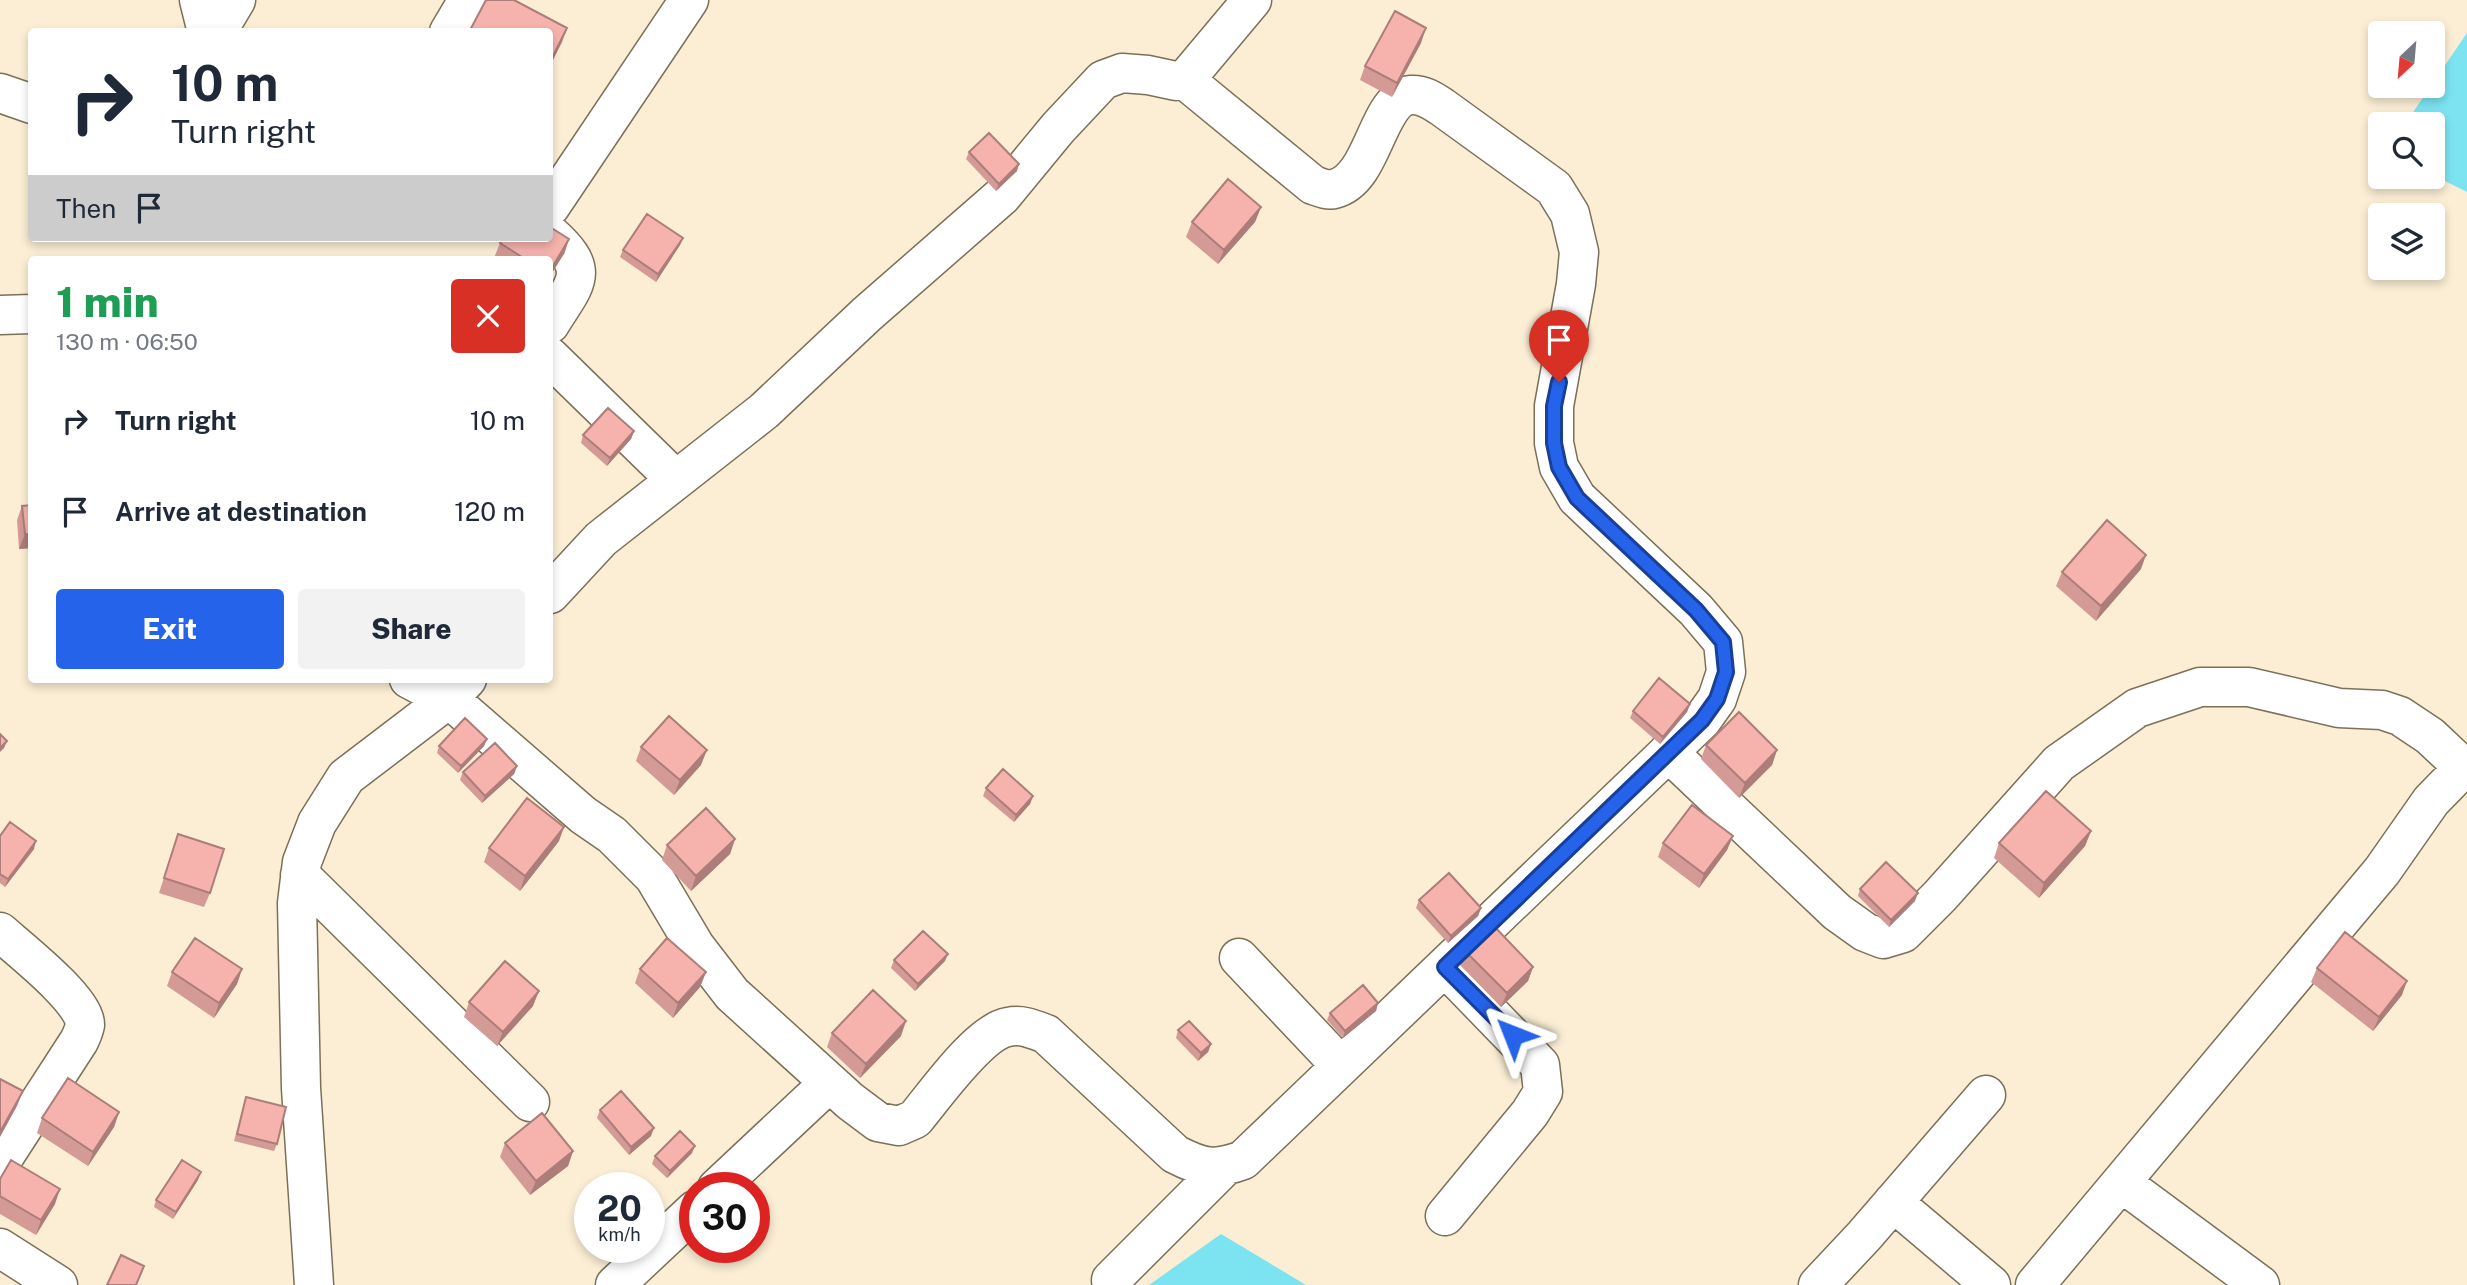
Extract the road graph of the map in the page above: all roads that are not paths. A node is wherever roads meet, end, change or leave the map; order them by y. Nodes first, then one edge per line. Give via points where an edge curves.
1 (199, 0) edge
2 (236, 0) edge
3 (468, 0) edge
4 (689, 0) edge
5 (1252, 0) edge
6 (207, 28) edge
7 (219, 28) edge
8 (451, 28) edge
9 (1185, 80) junction
10 (0, 93) edge
11 (28, 103) edge
12 (553, 203) edge
13 (553, 237) edge
14 (28, 314) edge
15 (0, 315) edge
16 (553, 319) edge
17 (553, 360) edge
18 (676, 480) junction
19 (553, 591) edge
20 (428, 683) edge
21 (457, 689) edge
22 (1668, 752) junction
23 (2465, 765) edge
24 (300, 875) junction
25 (0, 932) edge
26 (1238, 958) dead end
27 (1445, 967) junction
28 (1341, 1066) junction
29 (830, 1083) junction
30 (1986, 1095) dead end
31 (530, 1102) dead end
32 (0, 1163) edge
33 (1224, 1167) junction
34 (734, 1172) edge
35 (2122, 1183) junction
36 (1893, 1202) junction
37 (1445, 1216) dead end
38 (679, 1225) edge
39 (0, 1248) edge
40 (1111, 1280) dead end
41 (58, 1285) edge
42 (314, 1285) edge
43 (615, 1285) edge
44 (1818, 1285) edge
45 (1991, 1285) edge
46 (2035, 1285) edge
47 (2260, 1285) edge

1 - 6 street
2 - 7 street
3 - 8 street
4 - 12 street
5 - 9 street
9 - 18 street via 1122,73 1103,80 1002,196 764,411
9 - 22 street via 1313,185 1332,190 1346,184 1362,166 1395,102 1410,95 1442,107 1554,188 1570,214 1579,252 1554,406 1559,467 1577,498 1696,610 1723,642 1726,672 1717,699
10 - 11 street
13 - 16 street via 576,264 577,277
14 - 15 street
17 - 18 street
18 - 19 street via 601,538
20 - 21 street
21 - 24 street via 346,777 317,823
21 - 29 street via 454,704 654,877 695,946 732,994
22 - 23 street via 1837,912 1883,939 1903,933 1940,896 2059,763 2137,708 2200,687 2249,687 2339,708 2382,710 2400,716
22 - 27 street
23 - 35 street via 2431,800 2382,871
24 - 31 street
24 - 42 street via 301,1088
25 - 32 street via 65,989 85,1025
26 - 28 street
27 - 28 street
27 - 37 street via 1540,1065 1543,1092
28 - 33 street via 1243,1160
29 - 33 street via 878,1122 900,1126 915,1119 983,1039 1006,1027 1027,1026 1046,1034 1175,1154 1198,1166
29 - 34 street
30 - 36 street
33 - 40 street
35 - 46 street
35 - 47 street
36 - 44 street
36 - 45 street
38 - 43 street
39 - 41 street

